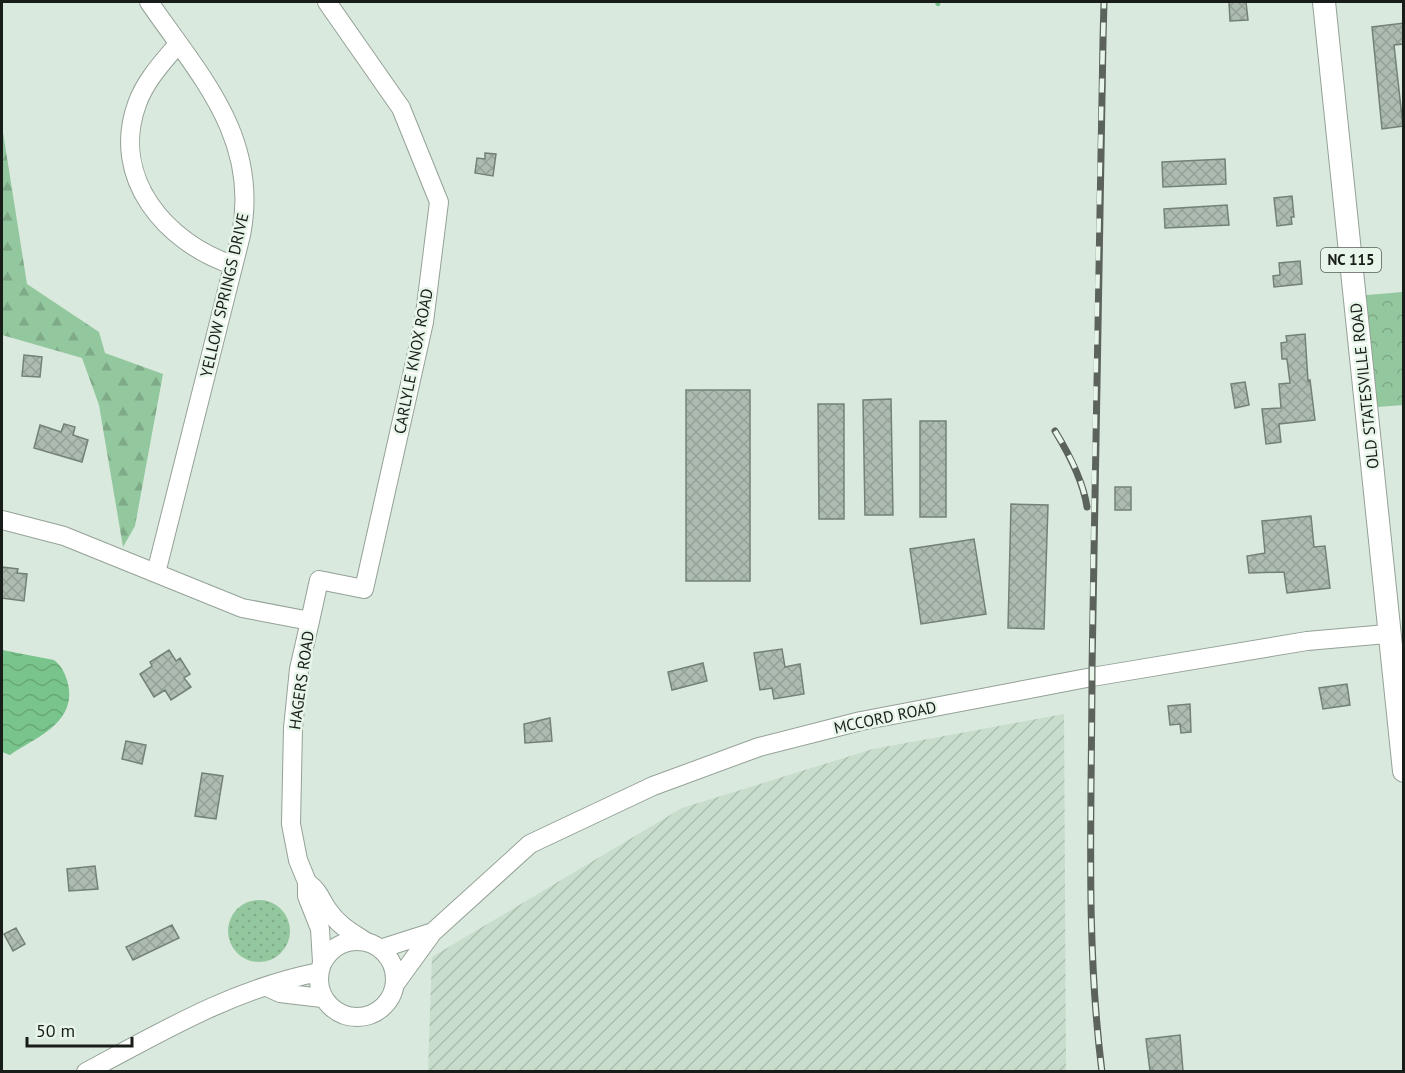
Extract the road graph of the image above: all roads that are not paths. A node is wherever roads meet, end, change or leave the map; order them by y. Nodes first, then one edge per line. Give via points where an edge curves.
1 (149, 2) edge
2 (327, 2) edge
3 (1324, 2) edge
4 (178, 44) junction
5 (233, 265) junction
6 (2, 520) edge
7 (156, 573) junction
8 (310, 621) junction
9 (1388, 634) junction
10 (1404, 771) edge
11 (307, 882) junction
12 (433, 932) junction
13 (375, 945) junction
14 (321, 967) junction
15 (396, 983) junction
16 (267, 987) junction
17 (322, 998) junction
18 (86, 1071) edge

1 - 4 street, YELLOW SPRINGS DRIVE
2 - 8 street, CARLYLE KNOX ROAD via 401,108 439,202 424,322 364,589 319,580
3 - 9 main road, OLD STATESVILLE ROAD / NC 115
4 - 5 street, YELLOW SPRINGS DRIVE via 226,116 242,159 245,205
4 - 5 street via 149,80 136,104 130,130 134,170 147,201 170,229 206,254
5 - 7 street, YELLOW SPRINGS DRIVE
6 - 7 street, HAGERS ROAD via 64,536
7 - 8 street, HAGERS ROAD via 242,608
8 - 11 street, HAGERS ROAD via 299,669 291,765 291,824
9 - 10 main road, OLD STATESVILLE ROAD / NC 115
9 - 12 street, MCCORD ROAD via 1307,641 1081,679 861,722 759,747 653,786 530,844
11 - 13 street, HAGERS ROAD via 317,889 342,927
11 - 14 street, HAGERS ROAD via 307,896 320,929
12 - 13 street, MCCORD ROAD
12 - 15 street, MCCORD ROAD
13 - 14 street, MCCORD ROAD via 346,942 332,950
13 - 15 street via 392,962
14 - 16 street, MCCORD ROAD
14 - 17 street
15 - 17 street, MCCORD ROAD via 387,1004 368,1016 340,1015
16 - 17 street, MCCORD ROAD via 280,993
16 - 18 street, MCCORD ROAD via 221,1001

